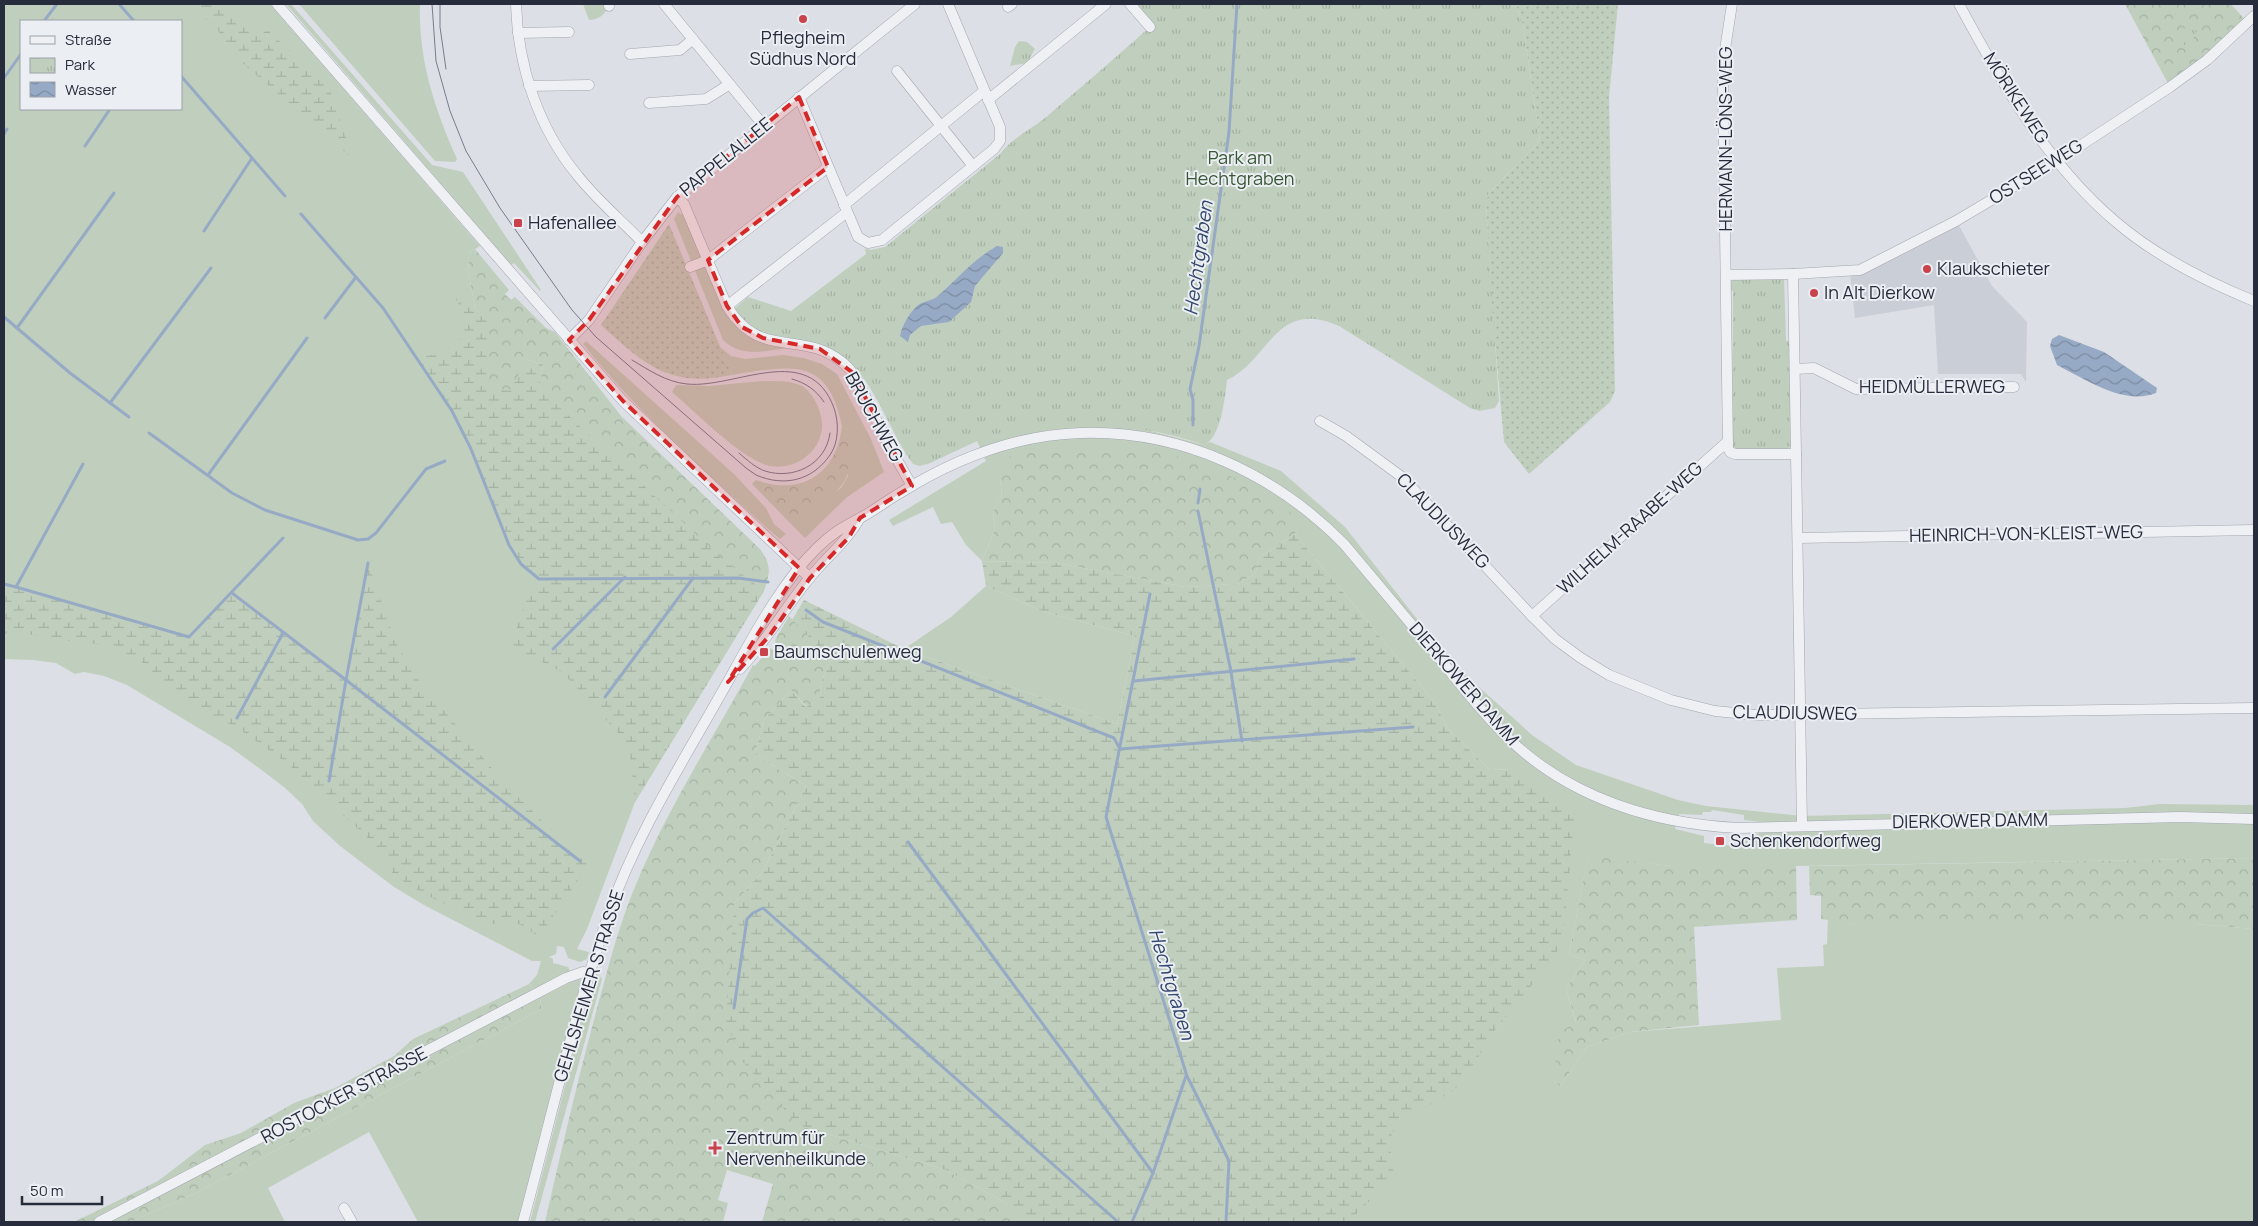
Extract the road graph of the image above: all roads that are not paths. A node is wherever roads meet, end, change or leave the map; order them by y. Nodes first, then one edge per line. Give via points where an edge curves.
1 (277, 4) edge
2 (516, 4) edge
3 (664, 4) edge
4 (915, 4) edge
5 (948, 4) edge
6 (1106, 4) edge
7 (1130, 4) edge
8 (1732, 4) edge
9 (1960, 4) edge
10 (2254, 16) edge
11 (1150, 27) dead end
12 (569, 32) dead end
13 (518, 34) junction
14 (693, 39) junction
15 (630, 54) dead end
16 (896, 71) dead end
17 (730, 84) junction
18 (589, 85) dead end
19 (530, 86) junction
20 (986, 95) junction
21 (799, 97) junction
22 (650, 103) dead end
23 (764, 126) junction
24 (940, 126) junction
25 (2057, 161) junction
26 (974, 166) junction
27 (828, 167) junction
28 (677, 196) junction
29 (846, 208) junction
30 (642, 242) junction
31 (708, 260) junction
32 (690, 267) dead end
33 (1793, 274) junction
34 (1726, 275) junction
35 (2254, 301) edge
36 (727, 306) junction
37 (569, 340) junction
38 (1795, 369) junction
39 (2014, 387) dead end
40 (1320, 421) dead end
41 (1728, 441) junction
42 (1796, 454) junction
43 (912, 486) junction
44 (860, 518) junction
45 (2254, 530) edge
46 (1798, 538) junction
47 (799, 568) junction
48 (810, 578) junction
49 (1532, 616) junction
50 (728, 682) junction
51 (2254, 708) edge
52 (1801, 716) junction
53 (2254, 819) edge
54 (1802, 826) junction
55 (584, 974) junction
56 (344, 1208) dead end
57 (99, 1222) edge
58 (352, 1222) edge
59 (523, 1222) edge

1 - 37 street
2 - 13 street
3 - 14 street
4 - 21 street, PAPPELALLEE
5 - 20 street
6 - 20 street
7 - 11 street
8 - 34 street, HERMANN-LÖNS-WEG via 1723,84
9 - 25 street, MÖRIKEWEG via 2006,88
10 - 25 street, OSTSEEWEG via 2207,60
12 - 13 street
13 - 19 street
14 - 15 street via 680,50
14 - 17 street
16 - 24 street
17 - 22 street via 706,99
17 - 23 street
18 - 19 street
19 - 30 street via 546,127 568,163
20 - 24 street
20 - 26 street via 1000,127 1000,141
21 - 23 street, PAPPELALLEE
21 - 27 street
23 - 28 street, PAPPELALLEE
24 - 26 street
24 - 29 street
25 - 33 street, OSTSEEWEG via 1956,221 1873,265 1850,272
25 - 35 street, MÖRIKEWEG via 2088,197 2151,248 2187,270
26 - 29 street via 876,242 868,243 858,237
27 - 29 street
27 - 31 street
28 - 30 street, PAPPELALLEE
28 - 31 street, BRUCHWEG via 684,204
29 - 36 street
30 - 37 street, PAPPELALLEE via 589,320
31 - 32 street
31 - 36 street, BRUCHWEG
33 - 34 street, OSTSEEWEG
33 - 38 street
34 - 41 street, HERMANN-LÖNS-WEG
36 - 43 street, BRUCHWEG via 742,327 754,335 820,349 843,363 859,381
37 - 47 street via 623,401
38 - 39 street, HEIDMÜLLERWEG via 1814,368 1856,390
38 - 42 street
40 - 49 street, CLAUDIUSWEG via 1402,477
41 - 42 street via 1730,452 1735,454
41 - 49 street, WILHELM-RAABE-WEG
42 - 46 street
43 - 44 street, DIERKOWER DAMM
43 - 54 street, DIERKOWER DAMM via 987,449 1066,434 1130,435 1174,443 1219,459 1276,488 1320,520 1344,544 1508,739 1557,776 1608,802 1668,820 1739,828
44 - 47 street, DIERKOWER DAMM via 842,526
44 - 48 street, DIERKOWER DAMM via 850,537
45 - 46 street, HEINRICH-VON-KLEIST-WEG
46 - 52 street
47 - 48 street
47 - 50 street, GEHLSHEIMER STRASSE
48 - 50 street, GEHLSHEIMER STRASSE via 770,635
49 - 52 street, CLAUDIUSWEG via 1581,658 1609,674 1671,700 1715,711
50 - 55 street, GEHLSHEIMER STRASSE via 630,861
51 - 52 street, CLAUDIUSWEG
52 - 54 street
53 - 54 street, DIERKOWER DAMM via 2170,817
55 - 57 street, ROSTOCKER STRASSE via 566,978
55 - 59 street, GEHLSHEIMER STRASSE
56 - 58 street

